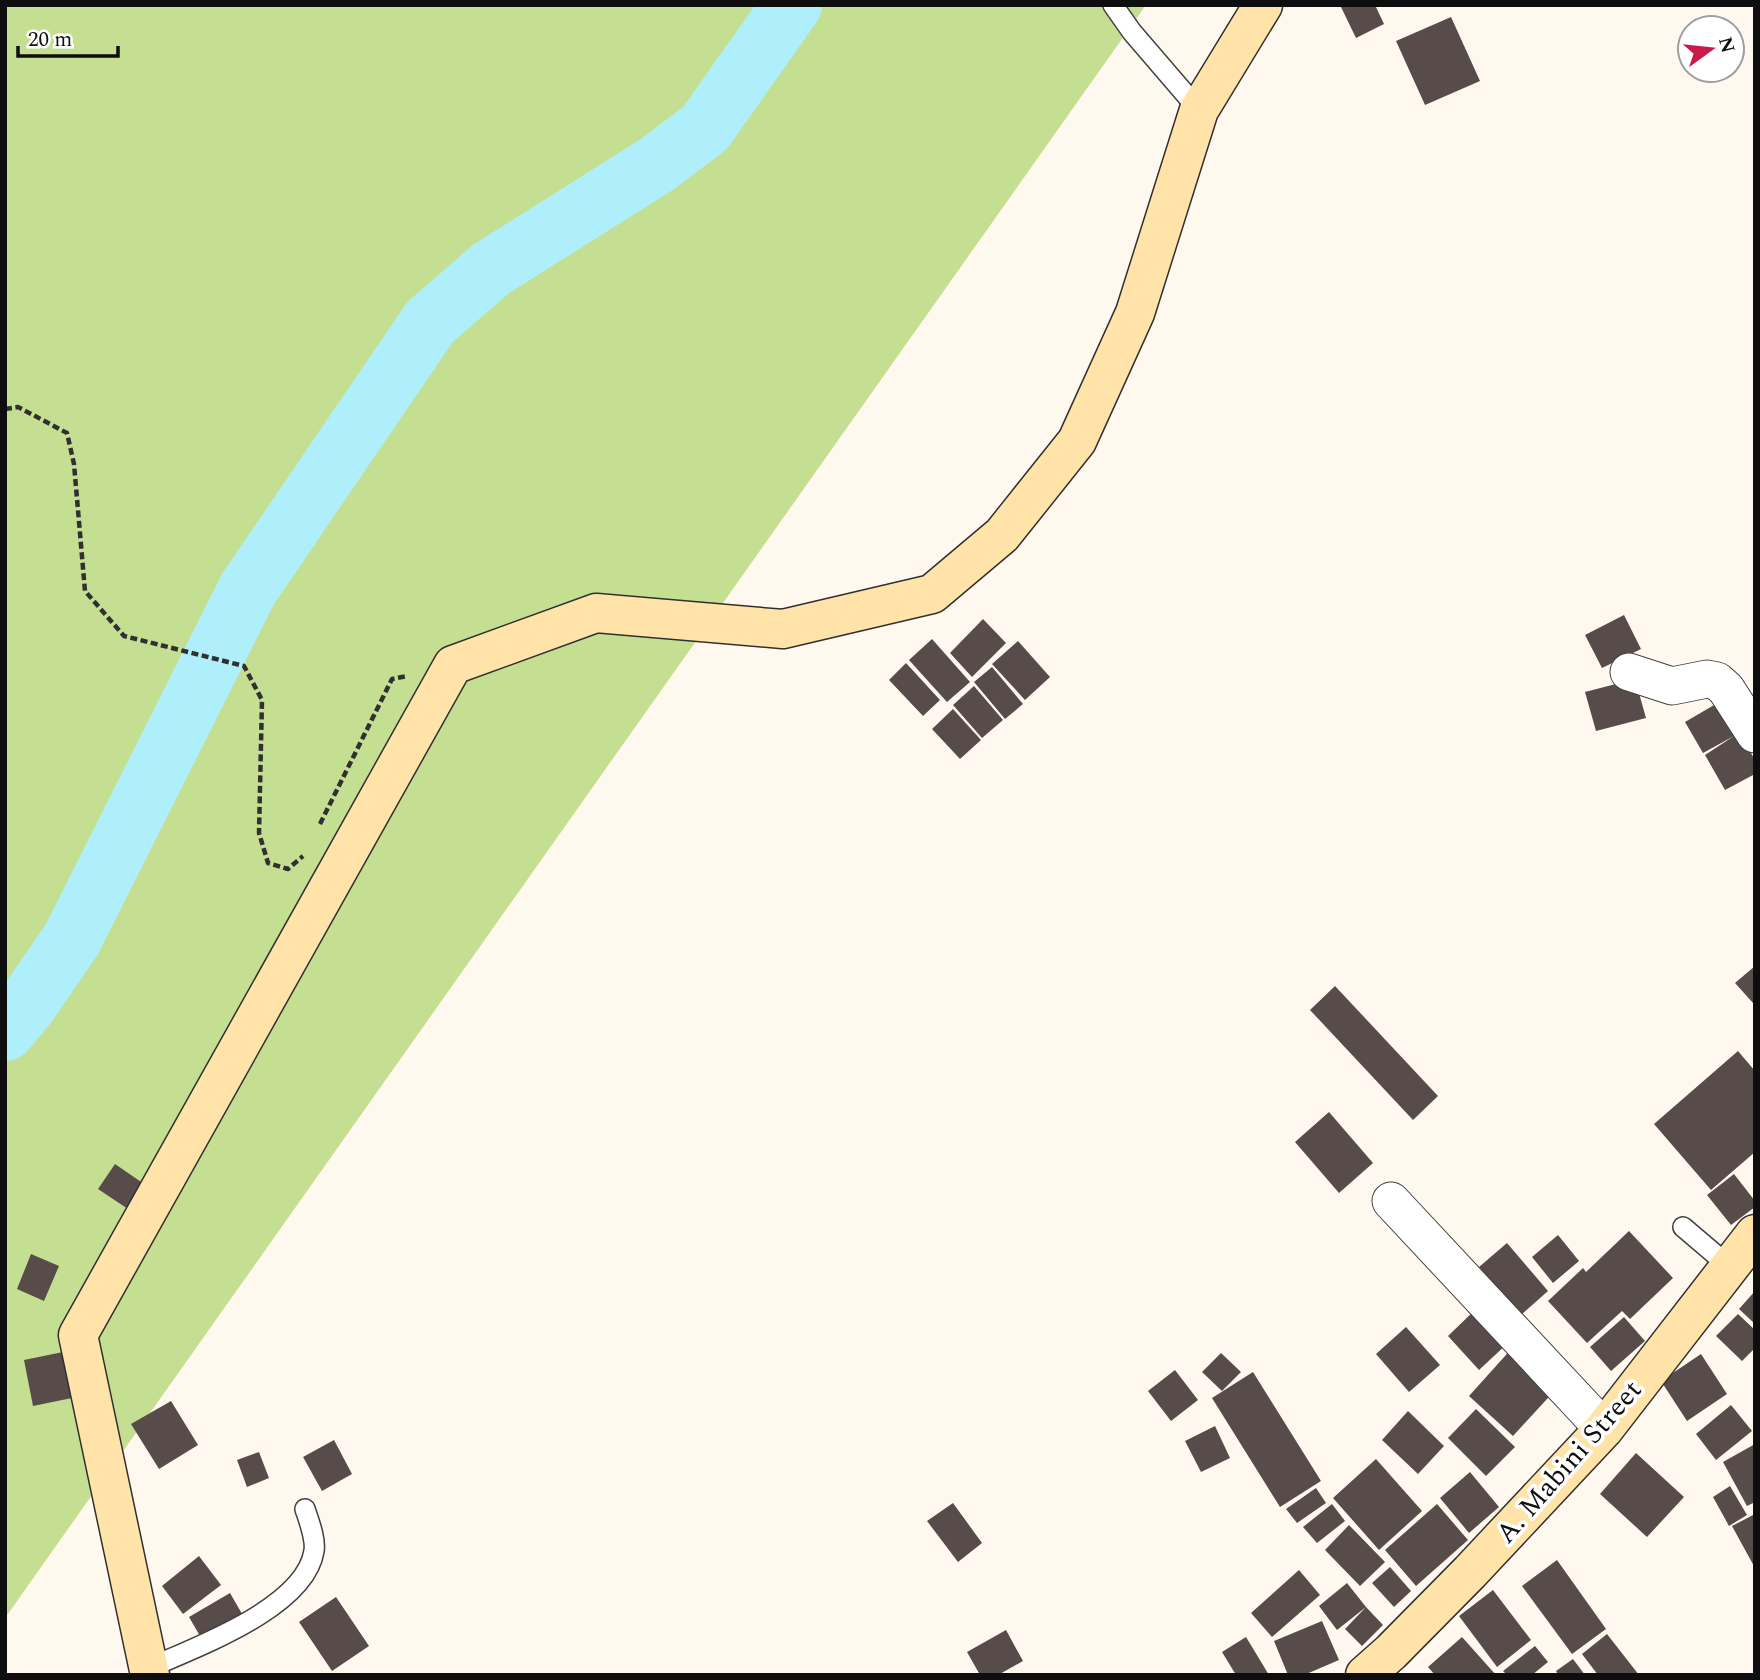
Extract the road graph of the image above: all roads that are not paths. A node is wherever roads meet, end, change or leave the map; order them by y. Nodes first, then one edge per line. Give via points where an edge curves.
1 (1113, 5) edge
2 (1264, 5) edge
3 (1199, 110) junction
4 (1629, 672) dead end
5 (1755, 734) edge
6 (1391, 1201) dead end
7 (1683, 1227) dead end
8 (1755, 1234) edge
9 (1730, 1267) junction
10 (1604, 1429) junction
11 (305, 1509) dead end
12 (150, 1671) edge
13 (1365, 1675) edge

1 - 3 lane
2 - 3 street
3 - 12 street via 1135,313 1077,441 1002,535 932,594 783,629 596,613 453,666 78,1335
4 - 5 street via 1672,686 1707,678 1717,681
6 - 10 street
7 - 9 lane
8 - 9 street, A. Mabini Street
9 - 10 street, A. Mabini Street
10 - 13 street, A. Mabini Street via 1470,1572
11 - 12 lane via 315,1549 308,1570 285,1595 235,1630

